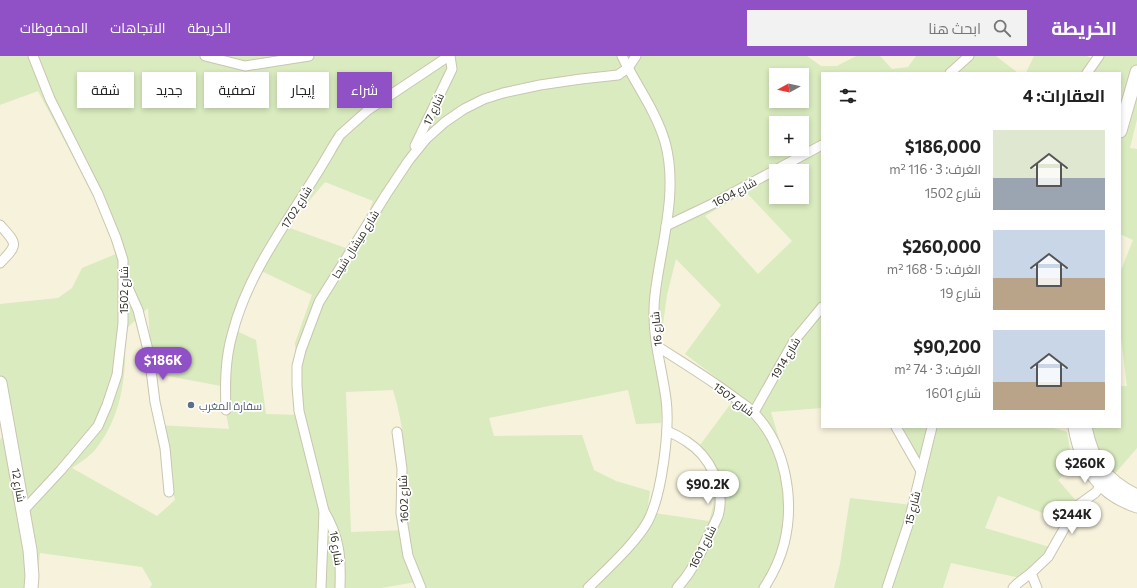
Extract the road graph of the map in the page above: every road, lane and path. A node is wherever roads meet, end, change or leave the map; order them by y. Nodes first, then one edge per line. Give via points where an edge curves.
1 (33, 56) edge
2 (205, 56) edge
3 (309, 56) edge
4 (449, 56) edge
5 (622, 56) edge
6 (636, 56) edge
7 (969, 56) edge
8 (1099, 56) edge
9 (628, 68) junction
10 (951, 72) edge
11 (1088, 72) edge
12 (1137, 72) edge
13 (1121, 128) edge
14 (821, 146) edge
15 (409, 160) junction
16 (0, 225) edge
17 (666, 226) junction
18 (0, 263) edge
19 (124, 277) junction
20 (821, 308) edge
21 (657, 346) junction
22 (0, 383) edge
23 (226, 410) dead end
24 (754, 412) junction
25 (4, 421) edge
26 (897, 428) edge
27 (932, 428) edge
28 (1075, 428) edge
29 (1085, 428) edge
30 (667, 431) junction
31 (397, 432) dead end
32 (921, 471) junction
33 (1101, 486) junction
34 (169, 492) dead end
35 (1137, 496) edge
36 (1137, 506) edge
37 (23, 511) junction
38 (324, 511) junction
39 (1031, 573) junction
40 (30, 588) edge
41 (321, 588) edge
42 (340, 588) edge
43 (421, 588) edge
44 (588, 588) edge
45 (677, 588) edge
46 (764, 588) edge
47 (887, 588) edge
48 (1013, 588) edge
49 (1037, 588) edge

1 - 19 street, شارع 1502 via 50,99 98,194 113,230 123,260
2 - 3 street via 245,66
4 - 15 street, شارع 17 via 452,69
4 - 23 street, شارع 1702 via 368,110 340,136 332,148 273,243 242,303 227,360
5 - 9 street, شارع 16
6 - 9 street
7 - 10 street
8 - 11 street
9 - 15 street, شارع ميشال شيحا via 618,75 540,85 484,100 445,122 426,139
9 - 17 street, شارع 16 via 656,119 665,142 670,163 671,187
12 - 13 main road
14 - 17 street, شارع 1604
15 - 38 street, شارع ميشال شيحا via 319,302 297,366 299,411
16 - 18 street via 14,242 14,247
17 - 21 street, شارع 16 via 654,295
19 - 34 street via 138,310 149,354 165,448
19 - 37 street, شارع 1502 via 123,323 117,375 98,426
20 - 24 street, شارع 1914 via 794,341
21 - 24 street, شارع 1507
21 - 30 street, شارع 16 via 666,400
22 - 25 main road, شارع 12
24 - 46 street, شارع 1507 via 768,431 777,450 788,489 788,519 784,544 777,566
25 - 37 main road, شارع 12
26 - 32 street
27 - 32 street, شارع 15
28 - 33 main road via 1081,451
29 - 35 main road via 1090,447 1101,469 1108,478
30 - 44 street, شارع 16 via 656,498 648,520 636,538
30 - 45 street, شارع 1601 via 687,441 700,452 712,469 720,501 718,516 701,553
31 - 43 street, شارع 1602 via 402,469 401,513 408,556
32 - 47 street, شارع 15 via 908,525
33 - 36 main road
33 - 39 street via 1077,506 1048,558
37 - 40 main road, شارع 12 via 30,550
38 - 41 street, شارع ميشال شيحا
38 - 42 street, شارع 16 via 337,538
39 - 48 street
39 - 49 street

